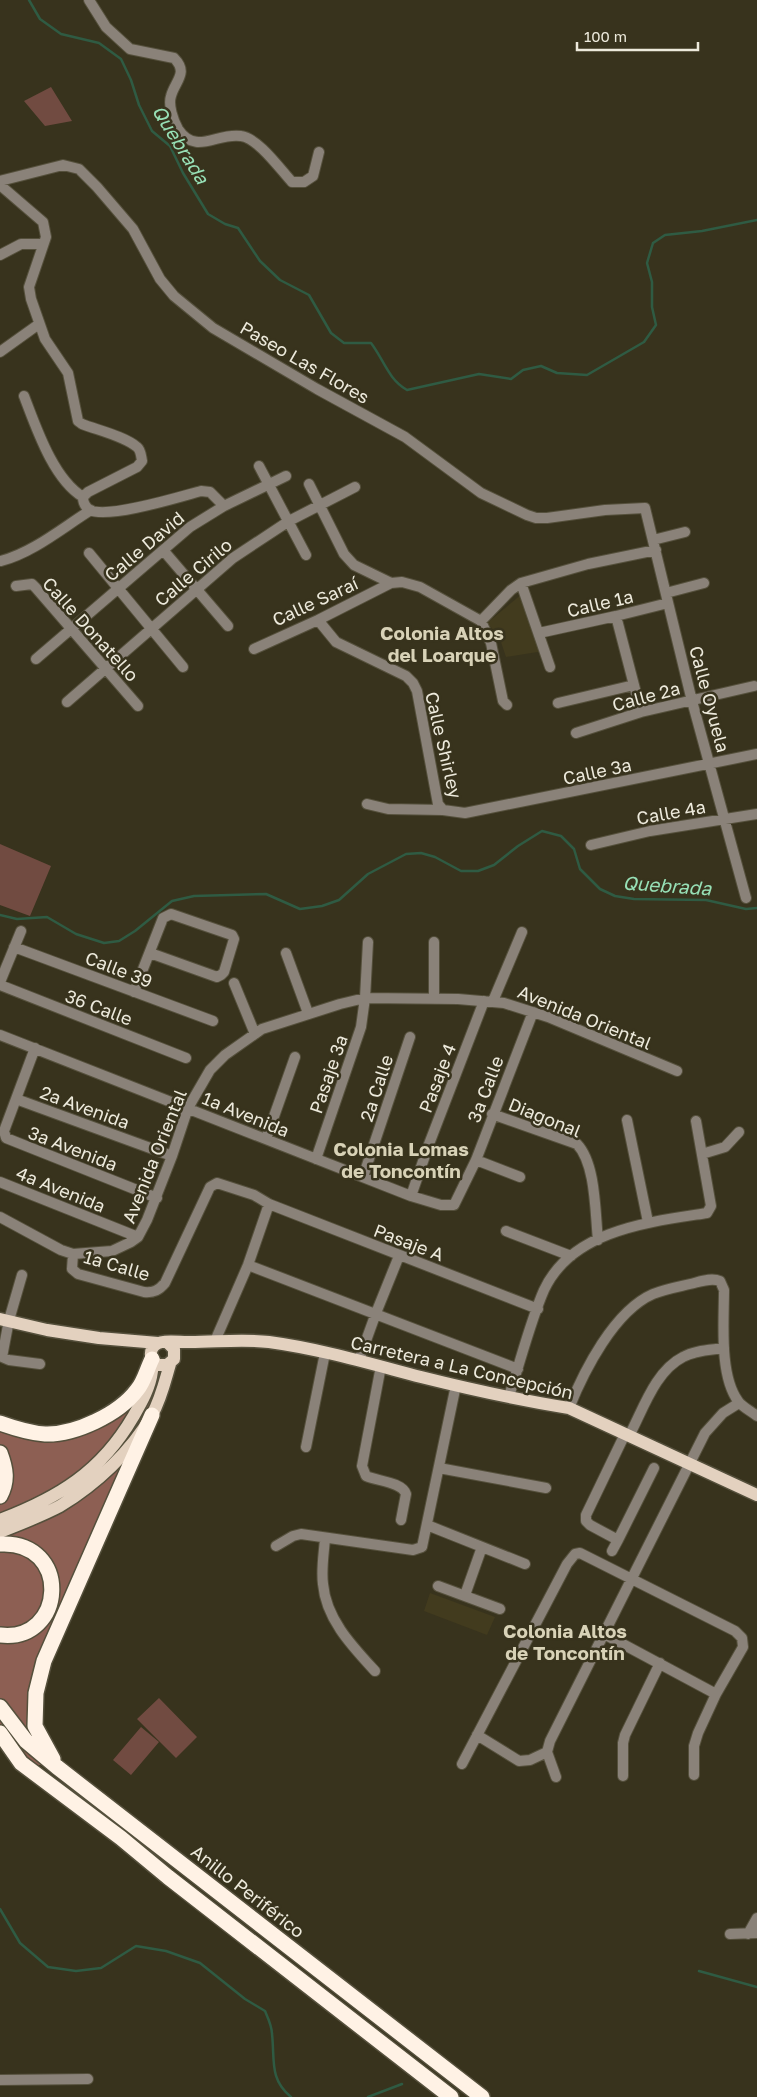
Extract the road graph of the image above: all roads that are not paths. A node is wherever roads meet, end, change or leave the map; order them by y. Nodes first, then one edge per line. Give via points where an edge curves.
1 (89, 0) edge
2 (319, 152) dead end
3 (0, 181) edge
4 (0, 185) edge
5 (44, 244) junction
6 (0, 255) edge
7 (39, 324) junction
8 (0, 352) edge
9 (24, 396) dead end
10 (259, 466) dead end
11 (286, 476) dead end
12 (270, 484) junction
13 (308, 484) dead end
14 (355, 487) dead end
15 (82, 497) junction
16 (224, 506) junction
17 (319, 507) junction
18 (645, 508) joint
19 (91, 510) junction
20 (289, 521) junction
21 (685, 532) dead end
22 (654, 545) junction
23 (163, 550) junction
24 (89, 553) dead end
25 (306, 555) dead end
26 (1, 561) edge
27 (391, 583) junction
28 (521, 583) junction
29 (704, 583) dead end
30 (16, 586) dead end
31 (118, 589) junction
32 (197, 589) junction
33 (667, 598) junction
34 (616, 616) junction
35 (318, 620) junction
36 (481, 621) junction
37 (228, 626) dead end
38 (72, 629) junction
39 (151, 629) junction
40 (539, 633) junction
41 (254, 649) dead end
42 (36, 659) dead end
43 (183, 667) dead end
44 (550, 667) dead end
45 (105, 668) junction
46 (634, 685) junction
47 (754, 686) dead end
48 (692, 700) junction
49 (66, 702) dead end
50 (558, 703) dead end
51 (507, 705) dead end
52 (138, 706) dead end
53 (641, 712) junction
54 (576, 733) dead end
55 (757, 754) edge
56 (710, 763) junction
57 (367, 804) dead end
58 (443, 810) junction
59 (757, 814) edge
60 (725, 819) junction
61 (591, 845) dead end
62 (746, 898) dead end
63 (21, 931) dead end
64 (522, 932) dead end
65 (368, 942) dead end
66 (434, 942) dead end
67 (14, 946) junction
68 (150, 953) junction
69 (286, 953) dead end
70 (0, 982) edge
71 (234, 983) dead end
72 (134, 992) junction
73 (365, 998) junction
74 (434, 998) junction
75 (489, 1001) junction
76 (533, 1012) junction
77 (308, 1014) junction
78 (213, 1020) dead end
79 (255, 1034) junction
80 (0, 1035) edge
81 (410, 1038) dead end
82 (34, 1048) junction
83 (296, 1057) dead end
84 (186, 1058) dead end
85 (677, 1071) dead end
86 (16, 1099) junction
87 (188, 1108) junction
88 (492, 1114) junction
89 (627, 1120) dead end
90 (696, 1121) dead end
91 (739, 1132) dead end
92 (266, 1139) junction
93 (702, 1154) junction
94 (172, 1156) junction
95 (316, 1159) junction
96 (476, 1160) junction
97 (363, 1177) junction
98 (520, 1178) dead end
99 (0, 1182) edge
100 (411, 1196) junction
101 (157, 1198) junction
102 (269, 1204) junction
103 (454, 1205) joint
104 (0, 1217) edge
105 (648, 1222) junction
106 (506, 1231) dead end
107 (138, 1237) junction
108 (598, 1240) junction
109 (73, 1254) junction
110 (399, 1256) junction
111 (570, 1256) junction
112 (248, 1265) junction
113 (22, 1276) dead end
114 (538, 1309) junction
115 (376, 1313) junction
116 (4, 1320) edge
117 (124, 1342) junction
118 (209, 1342) junction
119 (163, 1343) junction
120 (724, 1348) junction
121 (325, 1353) junction
122 (152, 1358) junction
123 (359, 1360) junction
124 (172, 1361) junction
125 (40, 1364) dead end
126 (381, 1366) junction
127 (518, 1369) junction
128 (456, 1385) junction
129 (509, 1396) junction
130 (739, 1403) junction
131 (569, 1408) junction
132 (152, 1415) junction
133 (757, 1416) edge
134 (0, 1423) edge
135 (627, 1435) junction
136 (306, 1447) dead end
137 (0, 1453) edge
138 (690, 1465) junction
139 (439, 1468) junction
140 (654, 1468) dead end
141 (546, 1488) dead end
142 (757, 1495) edge
143 (0, 1496) edge
144 (0, 1520) edge
145 (401, 1520) dead end
146 (427, 1525) junction
147 (0, 1532) edge
148 (324, 1538) junction
149 (618, 1540) junction
150 (0, 1544) edge
151 (276, 1546) dead end
152 (482, 1547) junction
153 (612, 1551) dead end
154 (525, 1564) dead end
155 (632, 1578) junction
156 (438, 1586) dead end
157 (465, 1595) junction
158 (500, 1609) dead end
159 (604, 1634) junction
160 (0, 1635) edge
161 (660, 1663) junction
162 (375, 1671) dead end
163 (716, 1694) junction
164 (0, 1706) edge
165 (0, 1733) edge
166 (477, 1735) junction
167 (0, 1747) edge
168 (547, 1752) junction
169 (21, 1763) junction
170 (462, 1764) dead end
171 (57, 1767) junction
172 (694, 1775) dead end
173 (623, 1776) dead end
174 (556, 1777) dead end
175 (757, 1918) edge
176 (753, 1933) edge
177 (730, 1934) dead end
178 (88, 2079) dead end
179 (0, 2080) edge
180 (451, 2097) edge
181 (482, 2097) edge

1 - 2 street via 106,27 130,49 174,58 179,63 182,72 170,97 171,113 188,140 198,143 241,136 254,141 292,182 304,182 313,176
3 - 18 street, Paseo Las Flores via 63,165 79,169 134,229 160,279 174,296 213,328 405,437 481,493 536,518
4 - 5 street via 43,222
5 - 6 street via 20,244
5 - 7 street via 29,287
7 - 8 street
7 - 15 street via 68,374 78,421 128,441 141,453 142,461 137,467
9 - 15 street via 44,448 69,486
10 - 12 street
11 - 12 street, Calle David
12 - 16 street, Calle David
12 - 20 street
13 - 17 street
14 - 17 street, Calle Cirilo
15 - 19 street
16 - 19 street via 210,492 201,491 116,512
16 - 23 street, Calle David via 190,527
17 - 20 street, Calle Cirilo
17 - 27 street via 344,554 354,564
18 - 22 street, Calle Oyuela
19 - 26 street via 34,546
20 - 25 street
20 - 32 street, Calle Cirilo via 233,558
21 - 22 street
22 - 28 street
22 - 33 street, Calle Oyuela
23 - 31 street, Calle David
23 - 32 street
24 - 31 street
27 - 35 street, Calle Saraí
27 - 36 street via 420,587
28 - 36 street
28 - 40 street
29 - 33 street, Calle 1a
30 - 38 street, Calle Donatello via 32,584
31 - 38 street, Calle David
31 - 39 street
32 - 37 street
32 - 39 street, Calle Cirilo
33 - 34 street, Calle 1a
33 - 48 street, Calle Oyuela
34 - 40 street, Calle 1a
34 - 46 street
35 - 41 street, Calle Saraí
35 - 58 street, Calle Shirley via 336,642 406,676 413,683 420,704 438,804
36 - 51 street via 491,643 503,701
38 - 42 street, Calle David
38 - 45 street, Calle Donatello
39 - 43 street
39 - 45 street, Calle Cirilo
40 - 44 street
45 - 49 street, Calle Cirilo
45 - 52 street, Calle Donatello
46 - 50 street
46 - 53 street
47 - 48 street, Calle 2a
48 - 53 street, Calle 2a
48 - 56 street, Calle Oyuela
53 - 54 street, Calle 2a
55 - 56 street, Calle 3a
56 - 58 street, Calle 3a via 465,813
56 - 60 street, Calle Oyuela
57 - 58 street, Calle 3a via 388,809
59 - 60 street, Calle 4a
60 - 61 street, Calle 4a via 650,831
60 - 62 street, Calle Oyuela
63 - 67 street
64 - 75 street, Pasaje 4
65 - 73 street, Pasaje 3a
66 - 74 street
67 - 70 street
67 - 72 street, Calle 39
68 - 68 street via 163,918 171,914 232,935 234,945 222,976
68 - 72 street
69 - 77 street
70 - 84 street, 36 Calle
71 - 79 street
72 - 78 street, Calle 39
73 - 74 street, Avenida Oriental
73 - 77 street, Avenida Oriental
73 - 95 street, Pasaje 3a via 361,1027
74 - 75 street, Avenida Oriental
75 - 76 street, Avenida Oriental
75 - 100 street, Pasaje 4 via 429,1144
76 - 85 street, Avenida Oriental
76 - 88 street, 3a Calle
77 - 79 street, Avenida Oriental
79 - 87 street, Avenida Oriental via 210,1070
80 - 82 street, 1a Avenida
81 - 97 street, 2a Calle
82 - 86 street
82 - 87 street, 1a Avenida
83 - 92 street
86 - 94 street, 2a Avenida
86 - 101 street, 3a Avenida via 4,1131 6,1138
87 - 92 street, 1a Avenida
87 - 94 street, Avenida Oriental
88 - 96 street, 3a Calle
88 - 108 street, Diagonal via 577,1144 584,1151 590,1172
89 - 105 street
90 - 93 street
91 - 93 street via 725,1146
92 - 95 street, 1a Avenida
93 - 105 street via 710,1211
94 - 101 street, Avenida Oriental
95 - 97 street, 1a Avenida
96 - 98 street
96 - 103 street, 3a Calle
97 - 100 street, 1a Avenida
99 - 107 street, 4a Avenida
100 - 103 street, 1a Avenida via 441,1205
101 - 107 street, Avenida Oriental
102 - 109 street, 1a Calle via 254,1195 212,1184 165,1283 152,1292 74,1272
102 - 110 street, Pasaje A
102 - 112 street
104 - 109 street, 1a Calle
105 - 108 street
106 - 111 street
107 - 109 street, Avenida Oriental via 112,1251
108 - 111 street
110 - 114 street, Pasaje A
110 - 115 street
111 - 114 street via 544,1290
112 - 115 street
112 - 118 street
113 - 116 street
114 - 127 street
115 - 123 street
115 - 127 street
116 - 117 main road
116 - 125 street via 2,1357
117 - 119 main road, Carretera a La Concepción
117 - 122 main road
118 - 119 main road, Carretera a La Concepción
118 - 121 main road, Carretera a La Concepción via 269,1342
118 - 124 main road
119 - 122 main road via 152,1348
119 - 124 main road via 174,1350
120 - 130 street via 731,1388
120 - 131 street via 724,1290 720,1281 712,1279 652,1295 618,1322 599,1350
120 - 135 street via 683,1356 670,1366 659,1378
121 - 123 main road, Carretera a La Concepción
121 - 136 street
122 - 124 main road via 161,1366
122 - 134 highway via 137,1390 114,1411 93,1423 47,1434
122 - 144 main road via 151,1378 142,1401 121,1438 98,1463 78,1482 54,1497
123 - 126 main road, Carretera a La Concepción
124 - 132 main road
126 - 128 main road, Carretera a La Concepción
126 - 145 street via 362,1466 366,1476 405,1490
127 - 129 street
128 - 129 main road, Carretera a La Concepción
128 - 139 street
129 - 131 main road, Carretera a La Concepción
130 - 133 street
130 - 138 street via 712,1424
131 - 135 main road, Carretera a La Concepción
132 - 147 main road via 130,1446 86,1489 58,1507
132 - 171 highway via 44,1661 36,1693 35,1726
135 - 138 main road, Carretera a La Concepción
135 - 149 street via 586,1515 590,1525
137 - 143 highway via 6,1470
138 - 142 main road, Carretera a La Concepción
138 - 155 street
139 - 141 street
139 - 146 street
140 - 149 street
146 - 148 street via 424,1545 417,1550
146 - 152 street
148 - 151 street via 302,1534
148 - 162 street via 322,1581 329,1610 349,1642
149 - 153 street
150 - 160 highway via 19,1544 32,1550 43,1560 52,1585 46,1613 37,1625 26,1633
152 - 154 street
152 - 157 street
155 - 159 street
155 - 163 street via 739,1634 743,1648
155 - 166 street via 585,1555 573,1556
156 - 157 street
157 - 158 street
159 - 161 street
159 - 168 street
161 - 163 street
161 - 173 street via 625,1735
163 - 172 street via 694,1746
164 - 171 highway, Anillo Periférico via 26,1741
165 - 169 highway
166 - 168 street via 519,1761
166 - 170 street
167 - 169 highway
168 - 174 street
169 - 180 highway
171 - 181 highway, Anillo Periférico
175 - 176 street
176 - 177 street
178 - 179 street

